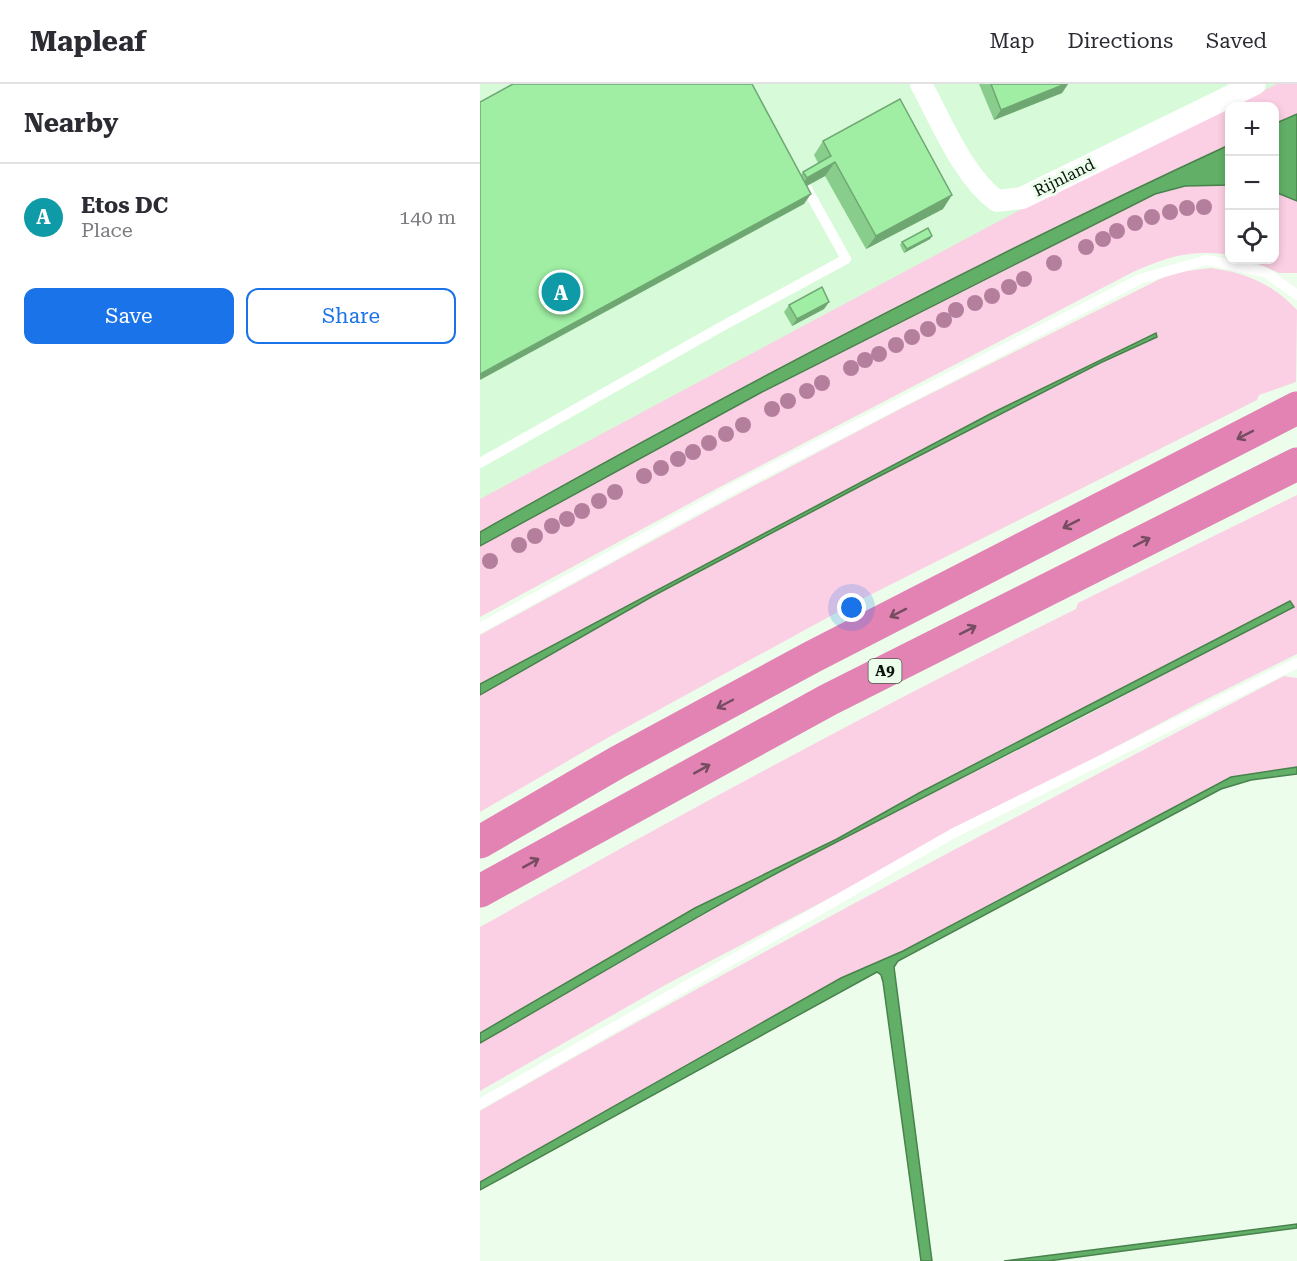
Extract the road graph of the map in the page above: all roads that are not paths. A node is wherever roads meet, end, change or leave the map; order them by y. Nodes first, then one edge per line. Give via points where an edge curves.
1 (921, 84) edge
2 (1255, 84) edge
3 (806, 187) edge
4 (1297, 295) edge
5 (1297, 408) edge
6 (480, 463) edge
7 (1297, 464) edge
8 (480, 628) edge
9 (1297, 663) edge
10 (480, 842) edge
11 (480, 891) edge
12 (480, 1104) edge

1 - 2 street, Rijnland via 970,176 997,201 1022,198
3 - 6 lane via 846,259
4 - 8 lane via 1265,272 1207,260 1140,279 736,487
5 -> 10 highway via 812,657
11 -> 7 highway, A9 via 828,700
9 - 12 lane via 952,834

